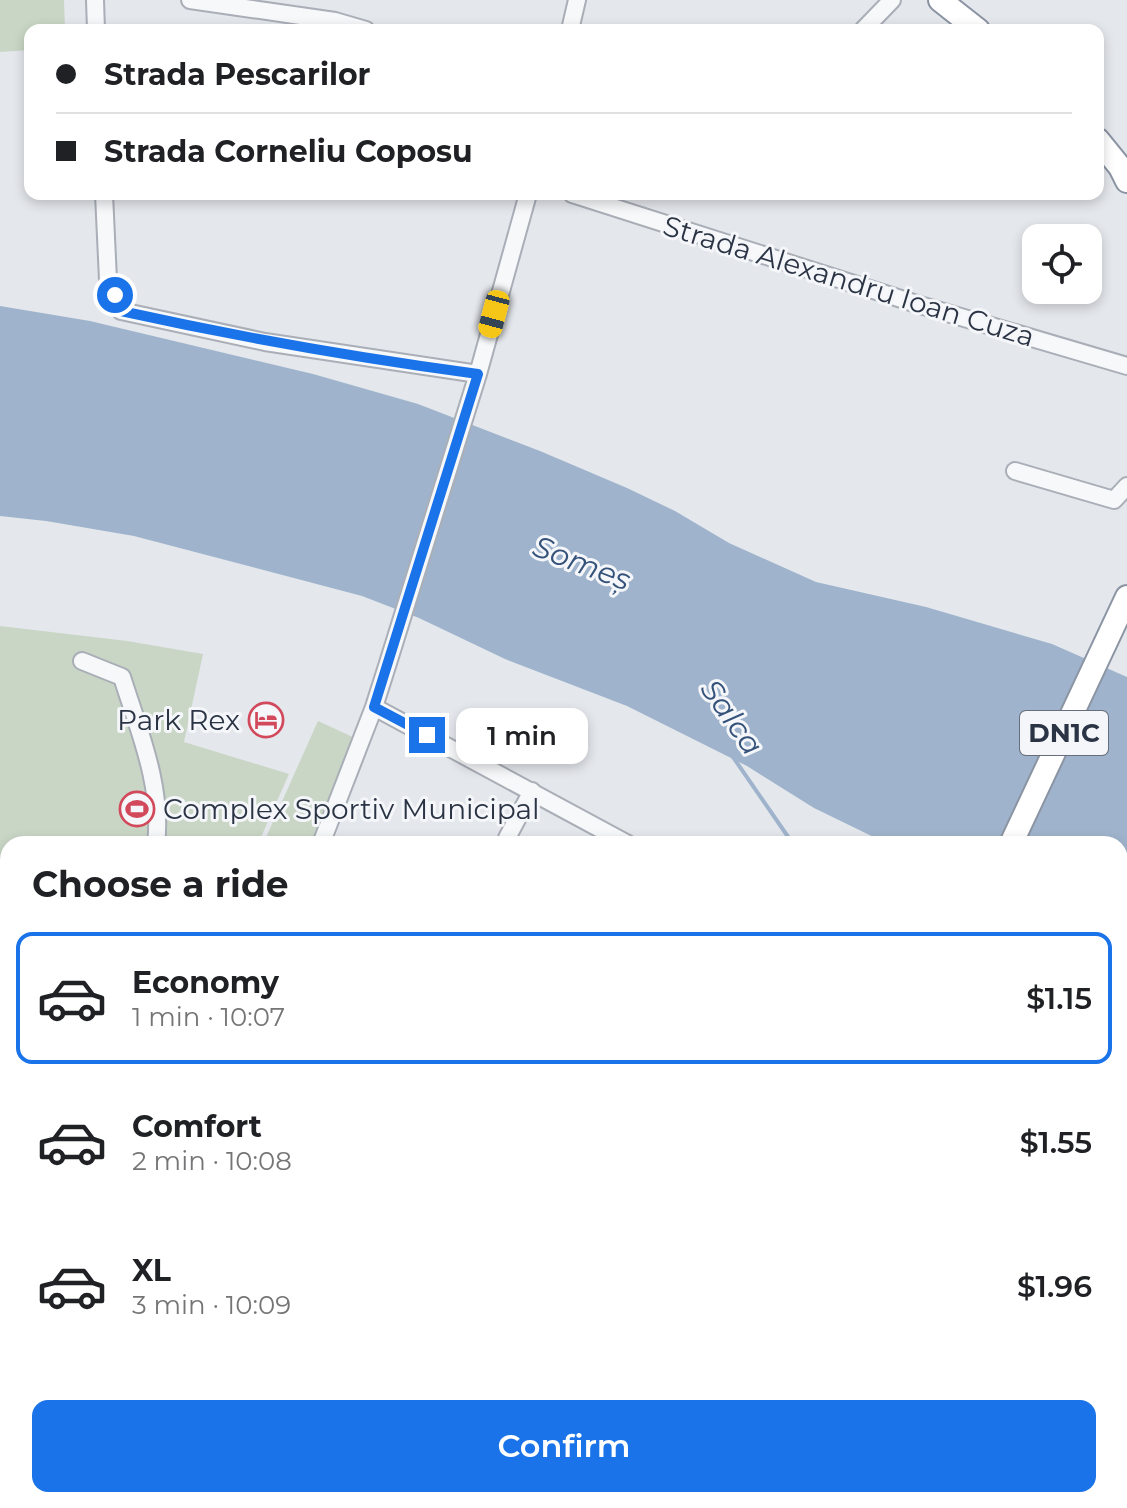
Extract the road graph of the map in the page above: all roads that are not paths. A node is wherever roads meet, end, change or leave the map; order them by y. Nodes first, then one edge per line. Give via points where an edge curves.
1 (95, 0) edge
2 (190, 0) edge
3 (577, 0) edge
4 (892, 0) edge
5 (940, 0) edge
6 (96, 24) edge
7 (345, 24) edge
8 (571, 24) edge
9 (866, 24) edge
10 (970, 24) edge
11 (1104, 147) edge
12 (1127, 181) edge
13 (104, 200) edge
14 (526, 200) edge
15 (591, 200) edge
16 (1127, 366) edge
17 (475, 382) junction
18 (1015, 471) dead end
19 (1127, 486) edge
20 (1127, 597) edge
21 (82, 661) dead end
22 (374, 707) junction
23 (532, 791) junction
24 (157, 836) edge
25 (324, 836) edge
26 (508, 836) edge
27 (614, 836) edge
28 (1015, 836) edge

1 - 6 street
2 - 7 street
3 - 8 street
4 - 9 street via 874,11
5 - 10 highway
11 - 12 highway
13 - 17 street via 108,280 121,311
14 - 17 street
15 - 16 street, Strada Alexandru Ioan Cuza
17 - 22 street
18 - 19 street via 1114,500
20 - 28 highway, DN1C
21 - 24 street via 122,677 154,781
22 - 23 street
22 - 25 street
23 - 26 street
23 - 27 street

